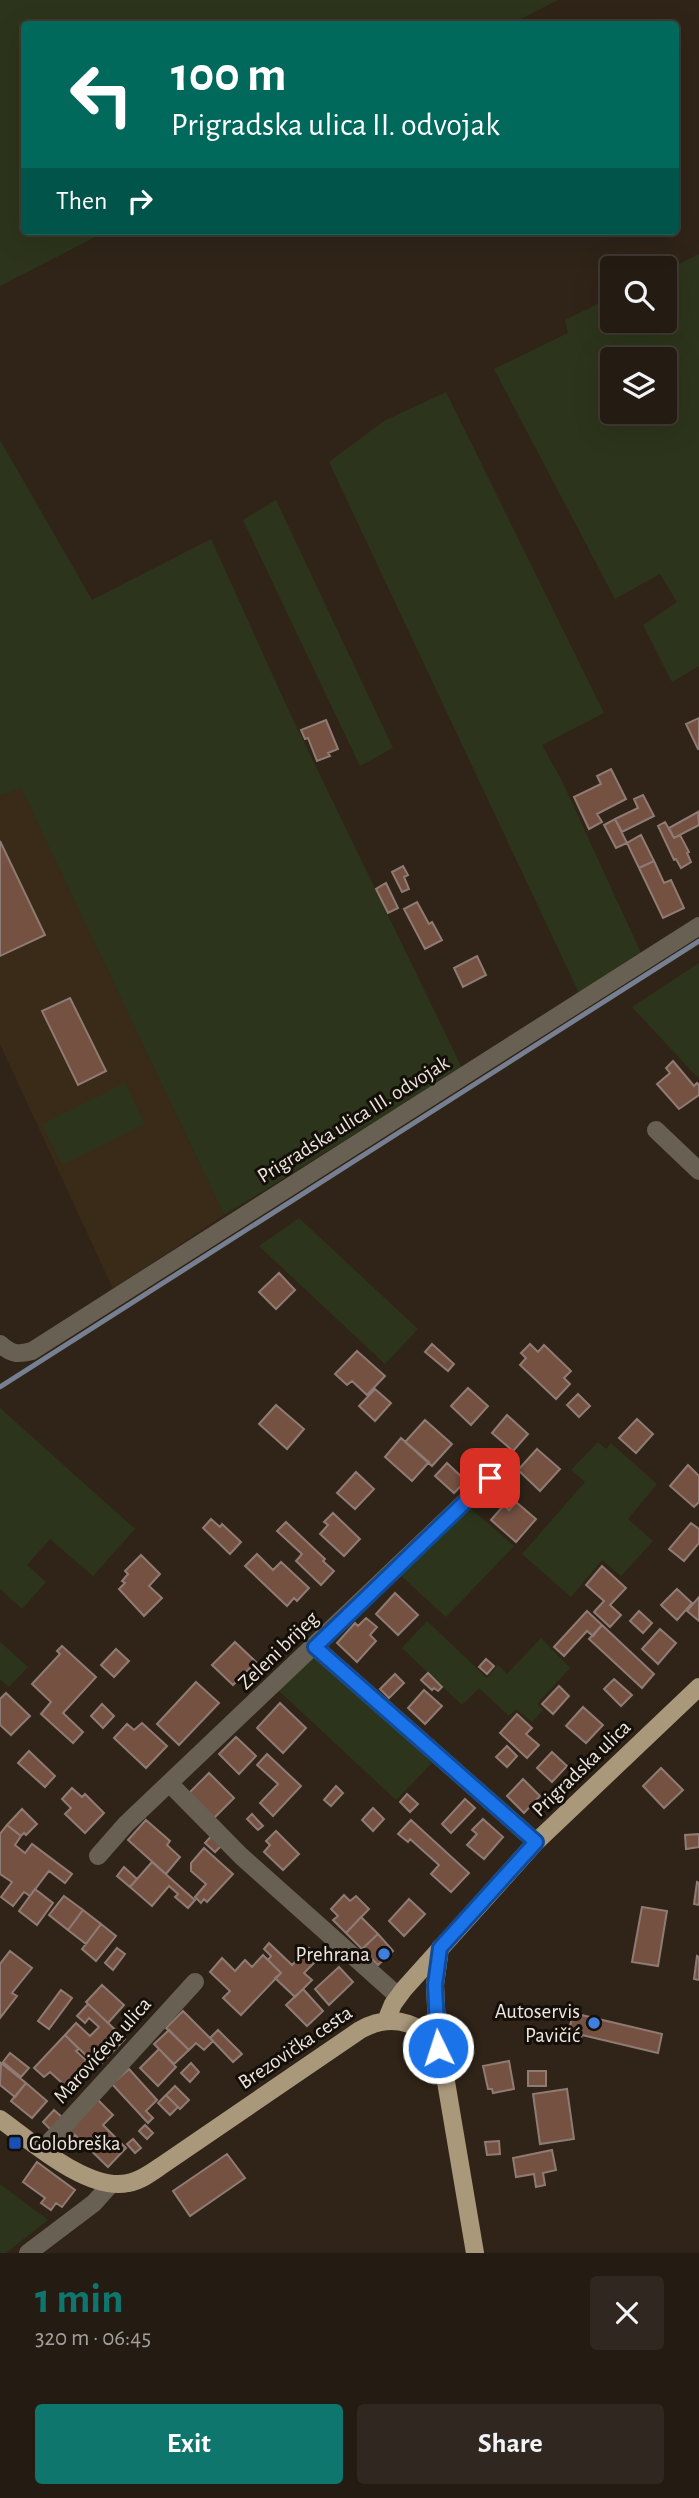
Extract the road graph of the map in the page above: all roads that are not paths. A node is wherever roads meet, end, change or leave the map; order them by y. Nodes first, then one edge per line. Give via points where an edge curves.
1 (699, 926) edge
2 (656, 1130) dead end
3 (699, 1171) edge
4 (0, 1344) edge
5 (490, 1478) dead end
6 (315, 1647) junction
7 (699, 1687) edge
8 (170, 1784) junction
9 (536, 1842) junction
10 (98, 1856) dead end
11 (440, 1948) junction
12 (195, 1982) dead end
13 (398, 1996) junction
14 (386, 2021) junction
15 (438, 2048) junction
16 (0, 2119) edge
17 (43, 2150) junction
18 (111, 2184) junction
19 (28, 2253) edge
20 (475, 2253) edge

1 - 4 street, Prigradska ulica III. odvojak via 32,1350 19,1354
2 - 3 street
5 - 6 street, Zeleni brijeg
6 - 8 street, Zeleni brijeg
6 - 9 street
7 - 9 main road, Prigradska ulica
8 - 10 street, Zeleni brijeg
8 - 13 street via 241,1856
9 - 11 main road, Prigradska ulica
11 - 13 main road, Prigradska ulica
11 - 15 main road via 435,1985
12 - 17 street, Marovićeva ulica
13 - 14 main road, Prigradska ulica
14 - 15 main road, Brezovička cesta via 410,2024
14 - 18 main road, Brezovička cesta via 346,2038 138,2180
15 - 20 main road
16 - 17 main road
17 - 18 main road via 83,2175
18 - 19 street via 94,2203

